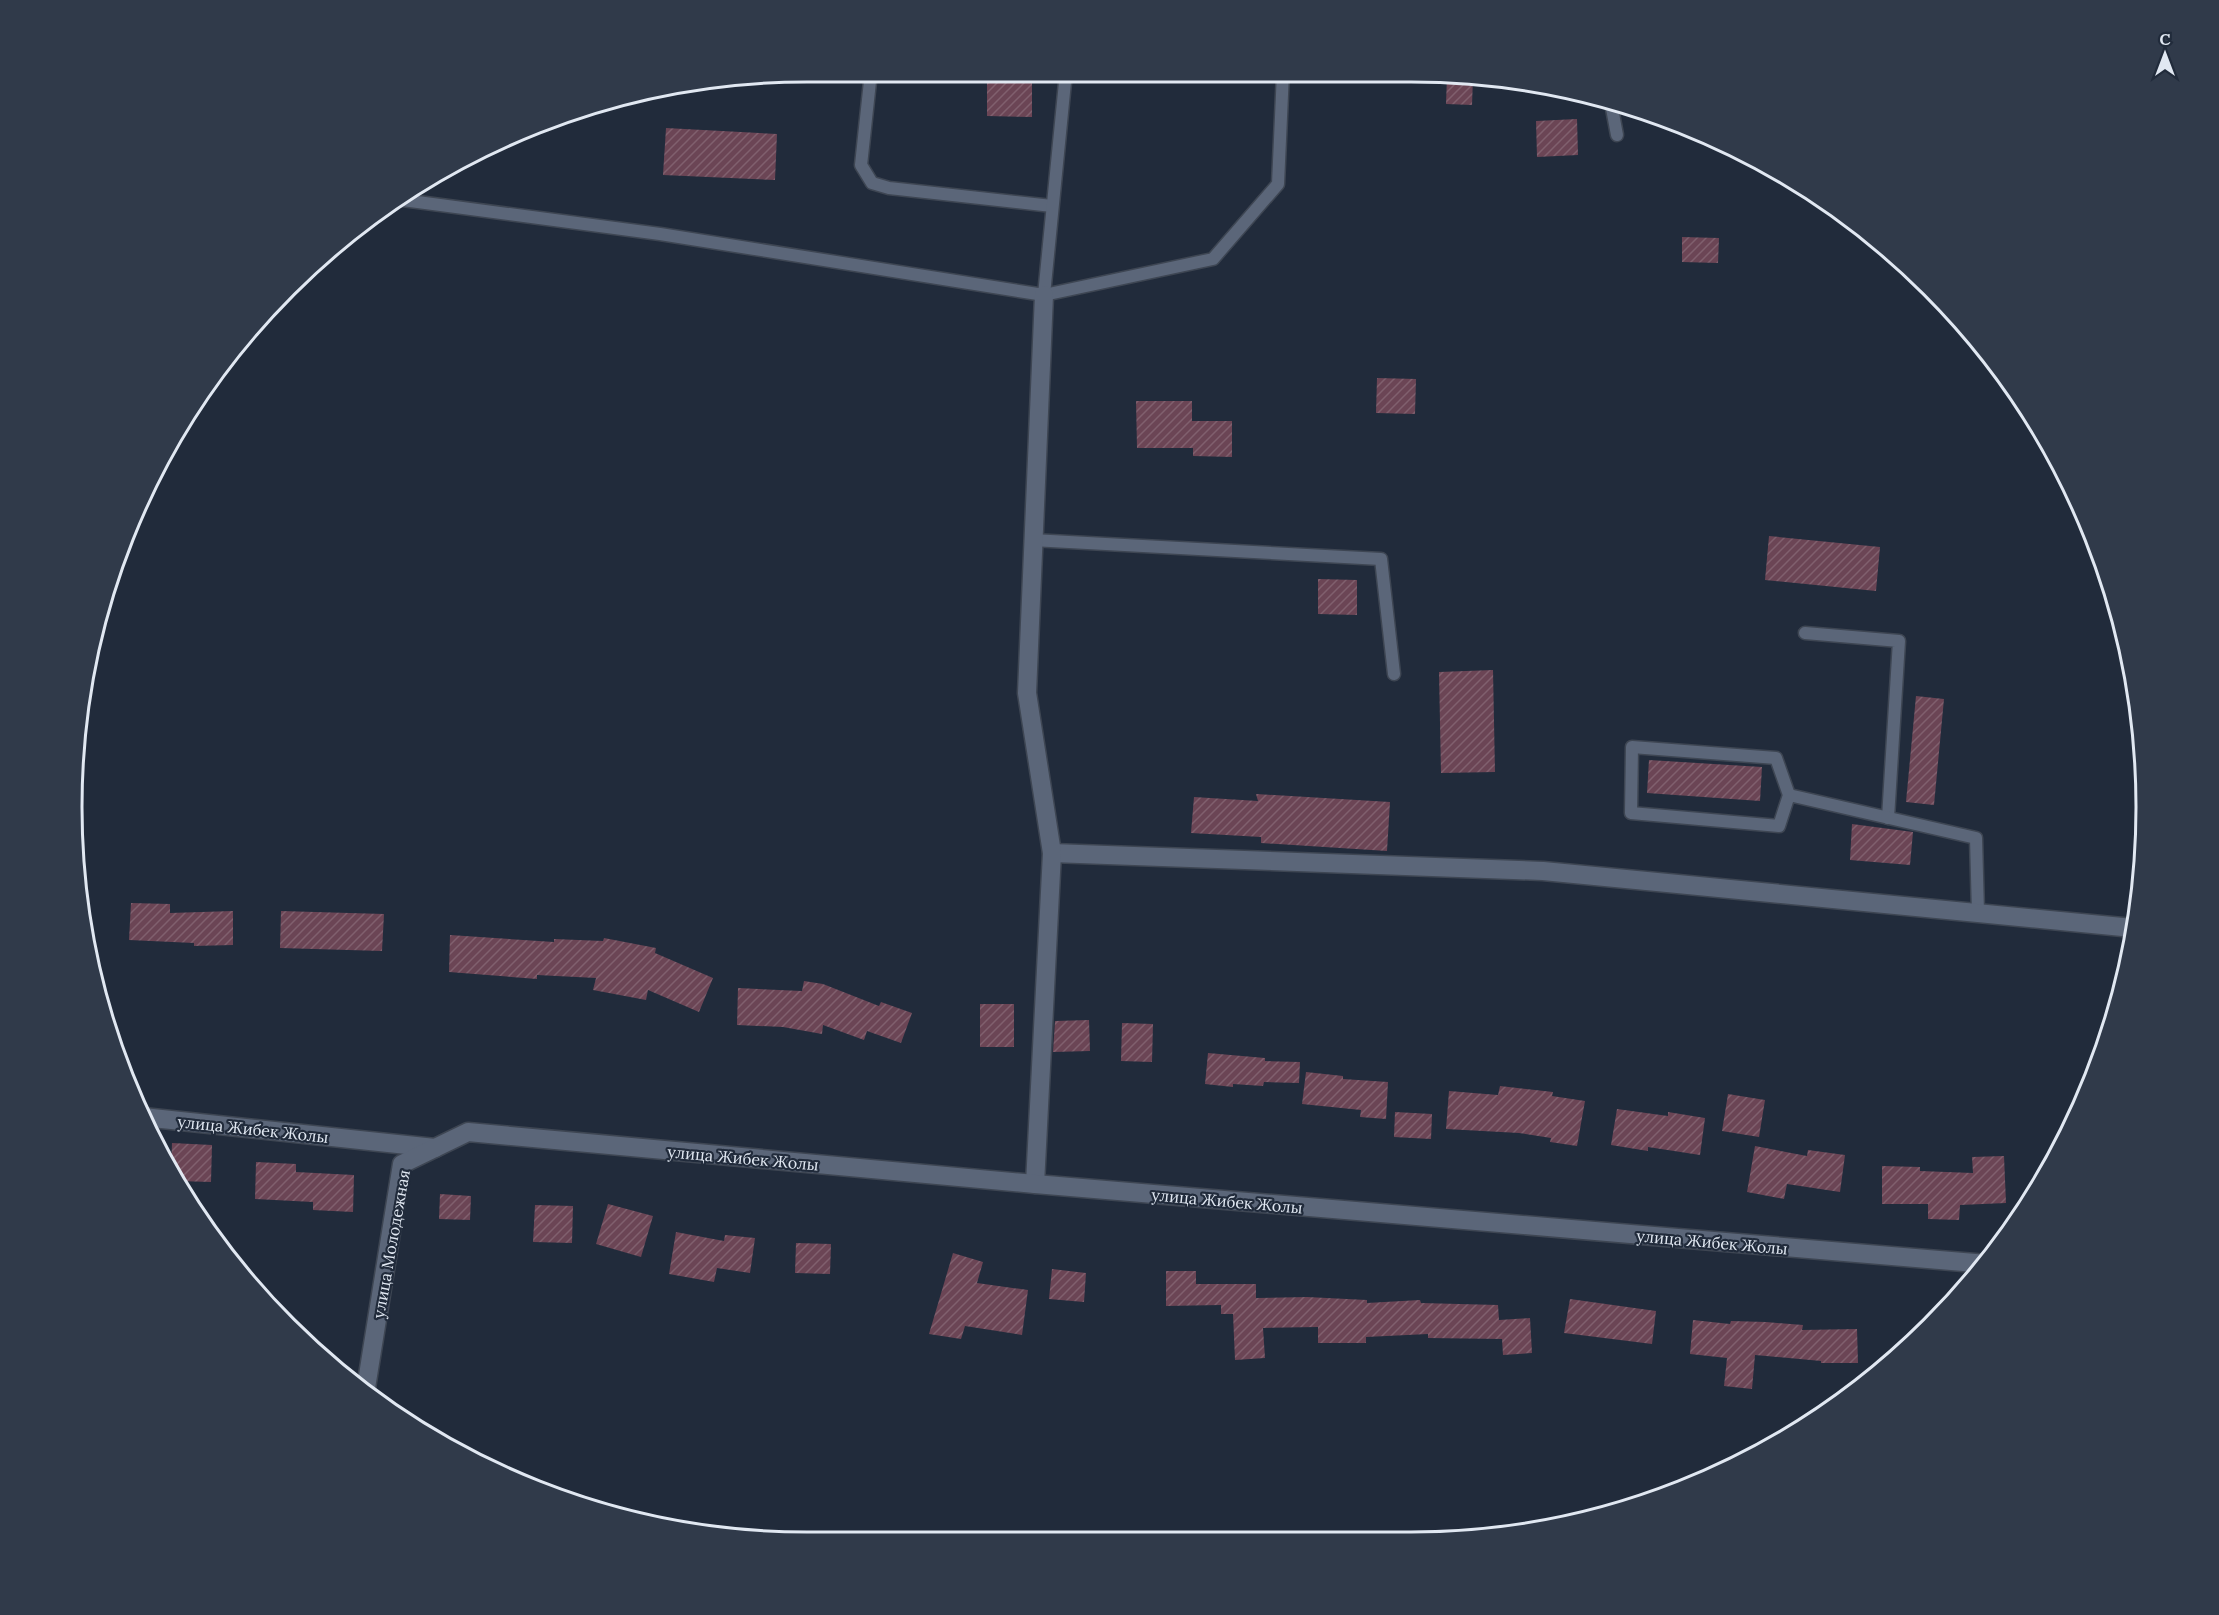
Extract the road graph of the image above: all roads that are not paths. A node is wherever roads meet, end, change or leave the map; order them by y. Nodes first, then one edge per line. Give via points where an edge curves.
1 (870, 82) edge
2 (1065, 82) edge
3 (1283, 82) edge
4 (1613, 111) edge
5 (1617, 135) dead end
6 (411, 201) edge
7 (1052, 206) junction
8 (1044, 295) junction
9 (1032, 540) junction
10 (1805, 633) dead end
11 (1394, 674) dead end
12 (1789, 795) junction
13 (1887, 818) junction
14 (1052, 853) junction
15 (1978, 913) junction
16 (2126, 927) edge
17 (153, 1118) edge
18 (468, 1132) joint
19 (435, 1148) junction
20 (1035, 1184) junction
21 (1976, 1263) edge
22 (367, 1383) edge

1 - 7 lane via 861,165 872,183
2 - 7 lane
3 - 8 lane via 1278,184 1213,259
4 - 5 lane
6 - 8 lane via 660,234
7 - 8 lane
8 - 9 street
9 - 11 lane via 1381,559
9 - 14 street via 1027,693
10 - 13 lane via 1899,641
12 - 12 lane via 1776,758 1632,747 1631,813 1779,826
12 - 13 lane
13 - 15 lane via 1976,838
14 - 15 street via 1543,871
14 - 20 street
15 - 16 street
17 - 19 street, улица Жибек Жолы
18 - 19 street, улица Молодежная
18 - 20 street, улица Жибек Жолы
19 - 22 street, улица Молодежная via 402,1164
20 - 21 street, улица Жибек Жолы

